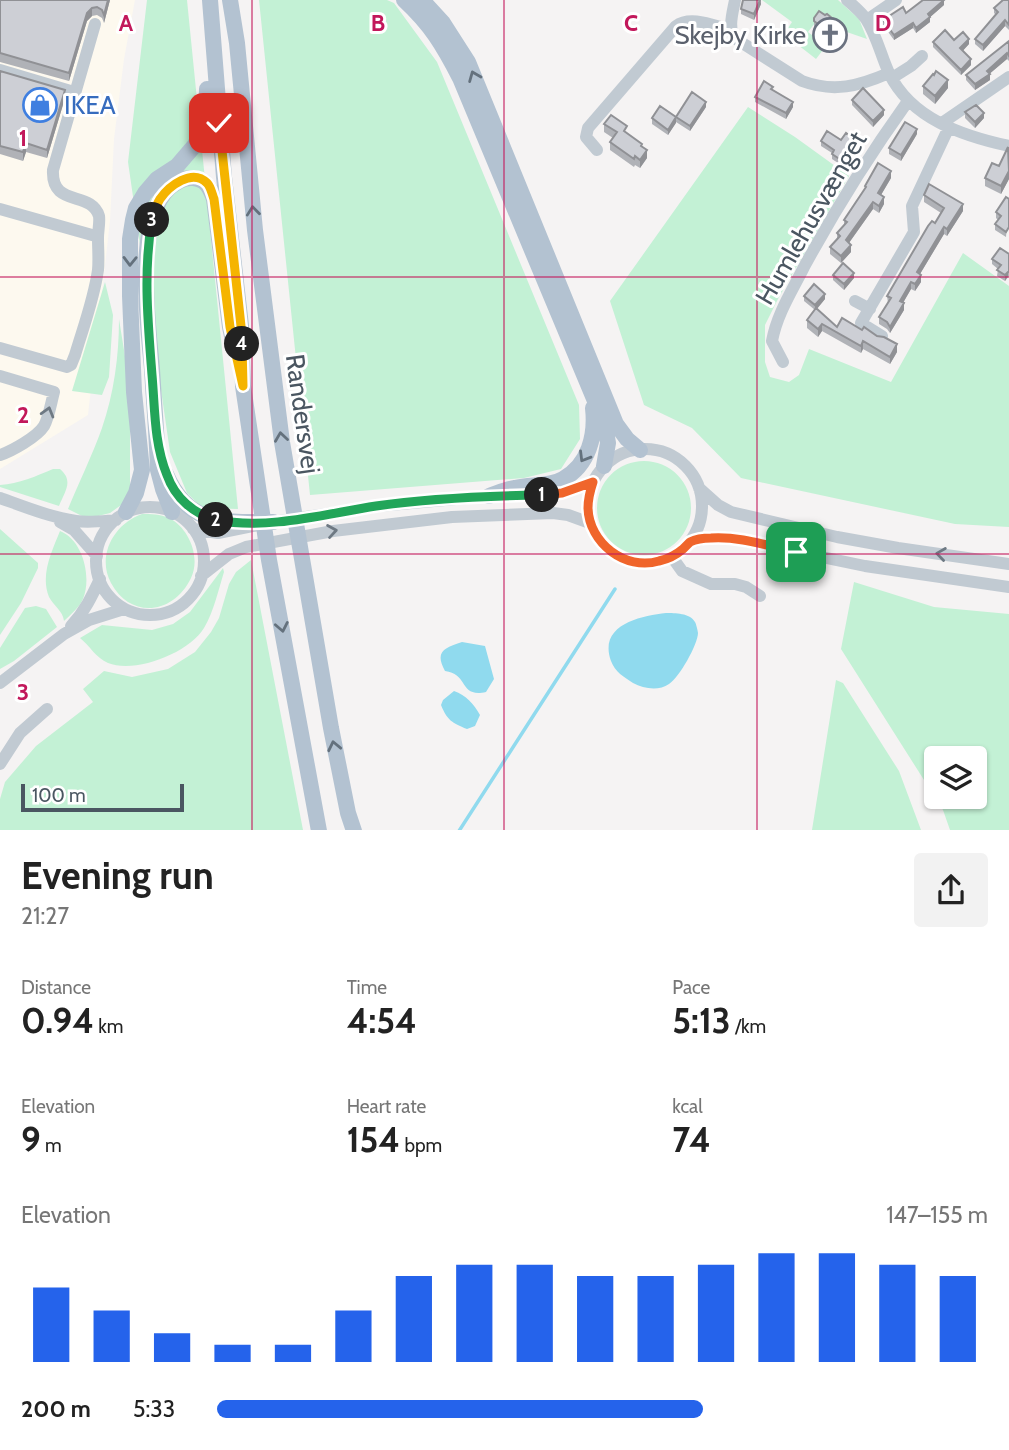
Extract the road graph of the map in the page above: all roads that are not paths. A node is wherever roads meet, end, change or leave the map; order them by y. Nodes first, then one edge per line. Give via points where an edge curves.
1 (208, 0) edge
2 (229, 0) edge
3 (239, 0) edge
4 (404, 0) edge
5 (422, 0) edge
6 (735, 0) edge
7 (847, 0) edge
8 (896, 0) edge
9 (867, 20) junction
10 (95, 24) dead end
11 (731, 30) junction
12 (237, 43) junction
13 (922, 56) dead end
14 (0, 70) edge
15 (890, 76) junction
16 (1009, 77) edge
17 (74, 92) junction
18 (908, 101) junction
19 (945, 125) junction
20 (1009, 146) edge
21 (597, 150) dead end
22 (0, 209) edge
23 (98, 236) junction
24 (855, 301) dead end
25 (870, 309) junction
26 (882, 336) edge
27 (0, 348) edge
28 (783, 362) dead end
29 (0, 376) edge
30 (243, 386) junction
31 (591, 392) junction
32 (157, 441) junction
33 (640, 450) junction
34 (0, 455) edge
35 (604, 466) junction
36 (593, 482) junction
37 (699, 488) junction
38 (489, 496) junction
39 (0, 498) edge
40 (172, 512) junction
41 (51, 516) junction
42 (121, 516) junction
43 (272, 522) junction
44 (590, 523) junction
45 (193, 529) junction
46 (690, 542) junction
47 (97, 556) junction
48 (672, 557) junction
49 (1009, 564) edge
50 (201, 576) junction
51 (100, 579) junction
52 (1009, 587) edge
53 (760, 596) dead end
54 (124, 609) junction
55 (64, 634) junction
56 (0, 683) edge
57 (47, 709) dead end
58 (0, 764) edge
59 (319, 827) edge
60 (352, 830) edge

1 - 30 main road, Randersvej
1 -> 42 main road via 202,26 206,121 186,157 145,193 136,208 132,230 130,296 142,470 136,493
2 - 12 main road, Randersvej
3 - 12 main road
4 - 31 main road via 442,43 460,78
33 -> 5 main road via 616,424 468,62
6 - 11 street
7 - 9 street
8 - 9 street
9 - 15 street
10 - 17 street
11 - 15 street via 736,39 811,84 855,86
11 - 21 street via 680,22 588,128 586,137
60 -> 12 main road, Randersvej via 328,716 273,377
13 - 15 street
14 - 17 street
15 - 18 street
16 - 19 street
17 - 23 street via 53,179 61,193 95,209
18 - 19 street
18 - 28 street, Humlehusvænget via 822,234 779,315 772,341
19 - 20 street
19 - 25 street via 912,206 914,232
22 - 23 street
23 - 27 street via 96,282 71,365
24 - 25 street
25 - 26 street via 861,323
34 -> 29 street via 44,426 54,393
30 - 32 main road via 230,327 214,199 207,184 186,178 158,201 147,246
30 -> 59 main road, Randersvej via 269,560
31 - 35 main road via 605,425
31 -> 38 main road via 593,439 577,468 563,479
32 - 40 main road via 158,470
32 - 43 main road via 174,490 194,510 226,522
33 - 35 street
33 - 37 street via 656,450 685,465
35 - 36 street
36 - 38 street via 562,493
36 - 44 street
37 - 46 street via 702,510
49 -> 37 street via 837,537 731,512
38 - 43 street
39 - 41 street
40 - 42 street via 141,507
40 - 45 street
41 - 42 street via 91,522
41 - 47 street via 74,530
42 - 47 street via 105,533
43 - 45 street via 218,533
44 - 48 street via 598,539 623,559 640,563
50 -> 44 street via 246,547 333,531 452,517 553,513
45 - 50 street via 201,547
46 - 48 street
46 - 52 street via 726,537 865,566
47 - 51 street
48 - 53 street via 682,571 711,584 735,583
50 - 54 street via 188,601 175,611 160,616
51 - 54 street
51 - 55 street via 89,604
54 - 55 street
55 - 56 street
57 - 58 street via 20,733

